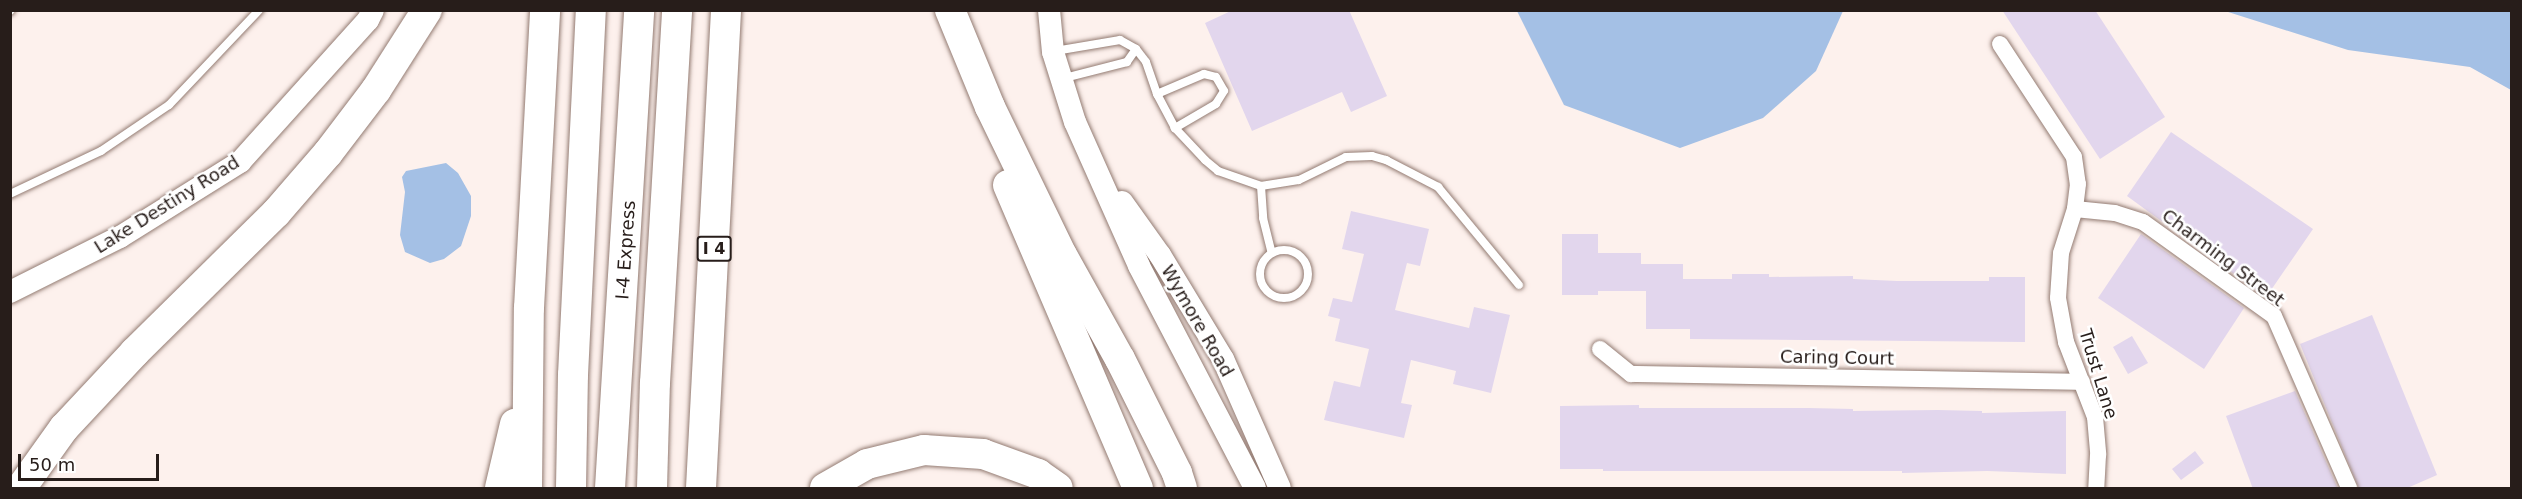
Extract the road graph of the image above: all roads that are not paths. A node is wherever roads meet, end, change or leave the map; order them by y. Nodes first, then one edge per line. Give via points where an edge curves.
1 (259, 10) edge
2 (373, 10) edge
3 (428, 10) edge
4 (545, 10) edge
5 (591, 10) edge
6 (639, 10) edge
7 (677, 10) edge
8 (726, 10) edge
9 (944, 10) edge
10 (950, 10) edge
11 (1049, 10) edge
12 (2000, 44) dead end
13 (1136, 49) junction
14 (1053, 52) junction
15 (1060, 78) junction
16 (1157, 94) junction
17 (1175, 128) junction
18 (1095, 165) junction
19 (1261, 186) junction
20 (10, 194) edge
21 (2075, 209) junction
22 (1272, 253) junction
23 (1519, 285) dead end
24 (10, 292) edge
25 (529, 308) junction
26 (1600, 349) dead end
27 (2082, 382) junction
28 (21, 489) edge
29 (500, 489) edge
30 (527, 489) edge
31 (571, 489) edge
32 (610, 489) edge
33 (652, 489) edge
34 (701, 489) edge
35 (825, 489) edge
36 (1058, 489) edge
37 (1138, 489) edge
38 (1182, 489) edge
39 (1255, 489) edge
40 (1280, 489) edge
41 (2096, 489) edge
42 (2349, 489) edge

1 - 20 lane via 169,105 101,151
2 - 24 main road, Lake Destiny Road via 368,21 240,162 120,237
3 - 28 highway via 376,90 328,153 276,213 64,428
4 - 25 highway
5 - 31 highway
6 - 32 highway, I-4 Express
7 - 33 highway, I-4 Express
8 - 34 highway, I 4
9 - 37 highway via 1001,170
10 - 38 highway via 990,107
11 - 14 main road, Wymore Road
12 - 21 street, Trust Lane via 2074,157 2078,184
13 - 14 lane via 1120,40
13 - 15 lane via 1127,62
13 - 16 lane via 1146,62
14 - 15 main road, Wymore Road
15 - 18 main road, Wymore Road
16 - 17 lane
16 - 17 lane via 1204,74 1216,77 1224,91 1216,105
17 - 19 lane via 1218,171
18 - 39 main road, Wymore Road via 1139,266
18 - 40 main road, Wymore Road via 1160,255 1222,359
19 - 22 lane via 1263,218
19 - 23 lane via 1299,180 1346,157 1386,160 1438,187
21 - 27 street, Trust Lane via 2061,253 2058,298 2066,342
21 - 42 street, Charming Street via 2115,213 2143,222 2274,316
22 - 22 lane via 1261,268 1264,286 1279,297 1298,294 1308,279 1305,261 1290,250
25 - 29 highway via 515,427
25 - 30 highway
26 - 27 street, Caring Court via 1631,374
27 - 41 street, Trust Lane via 2095,417
35 - 36 highway via 867,464 924,450 983,454 1038,474

